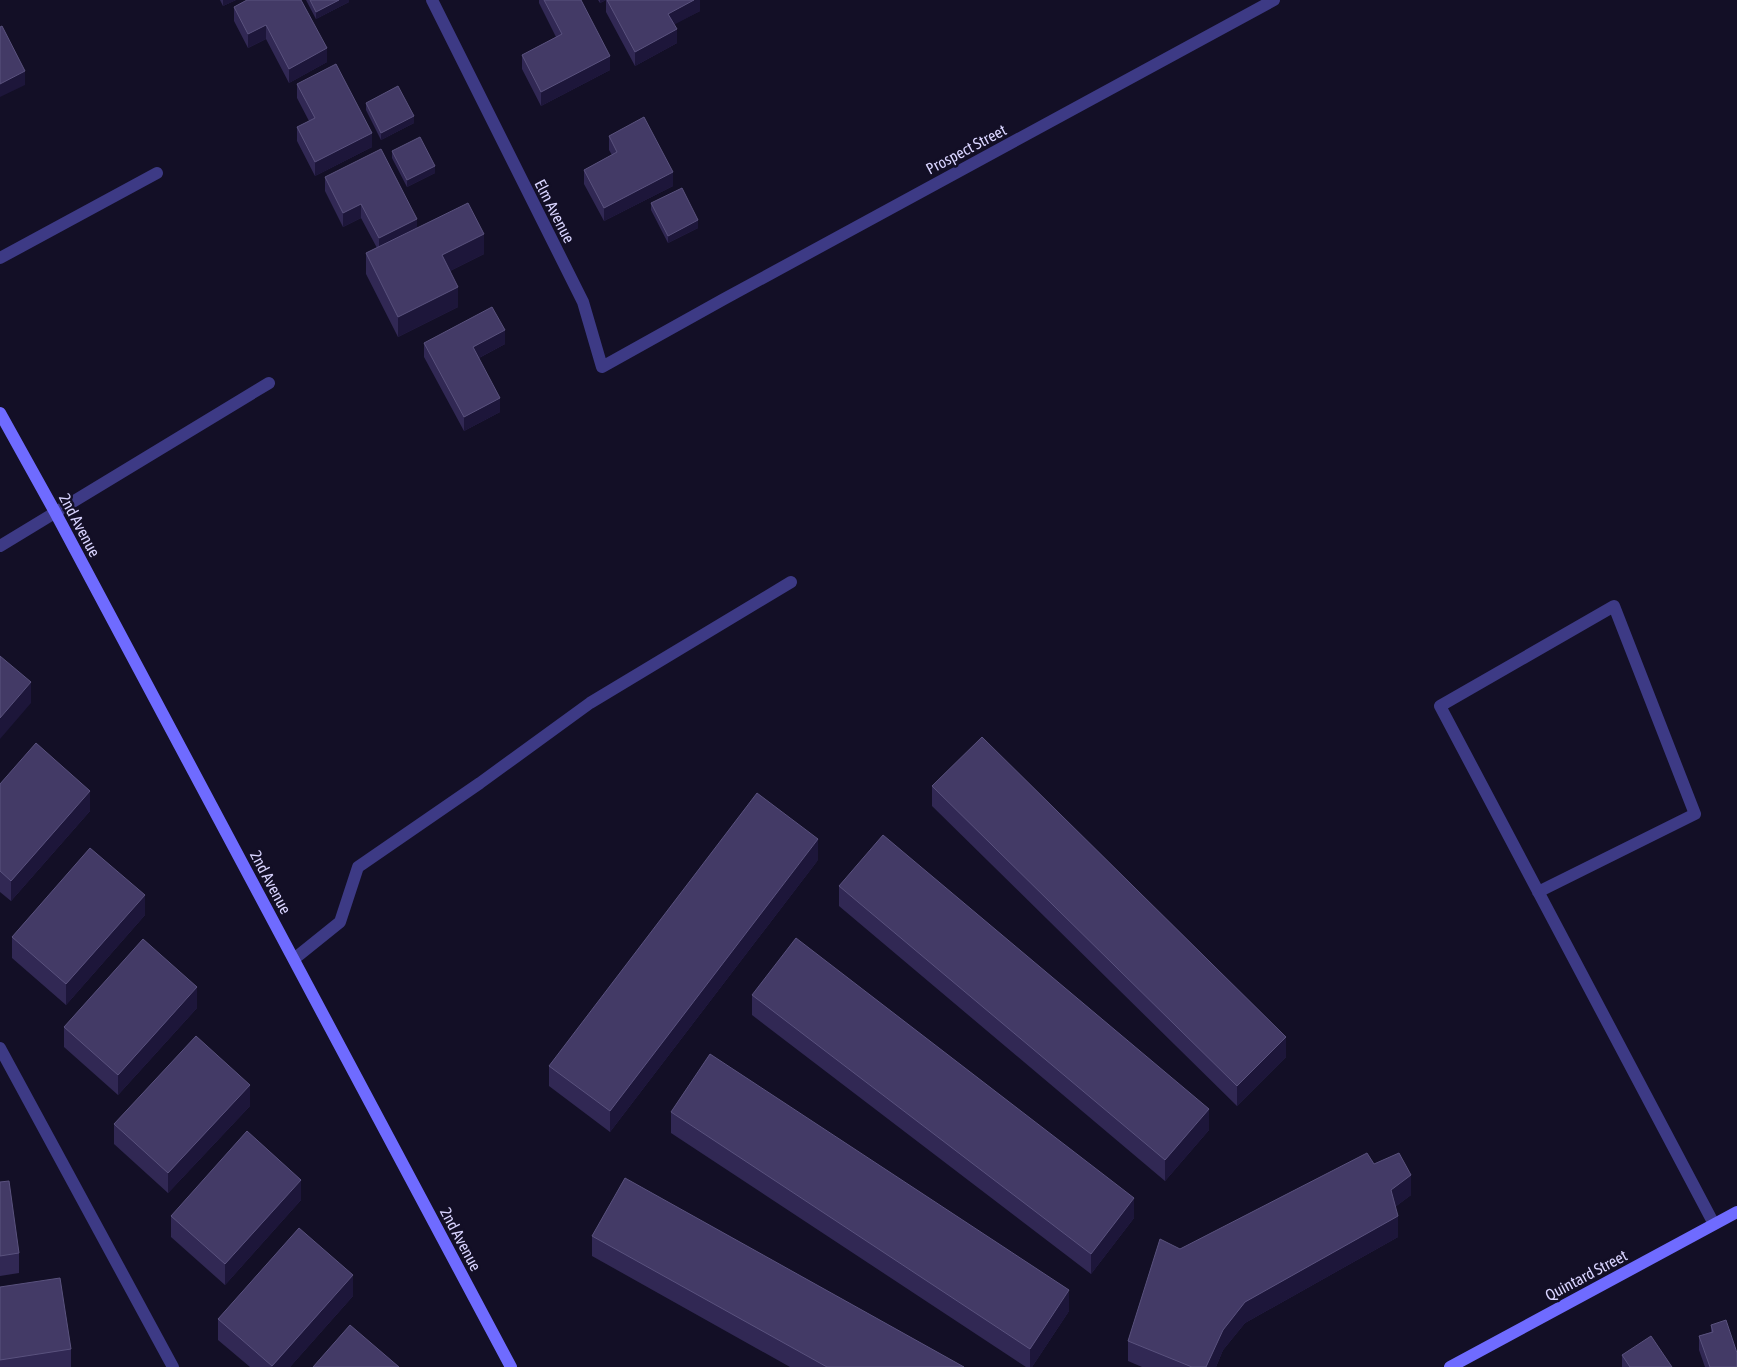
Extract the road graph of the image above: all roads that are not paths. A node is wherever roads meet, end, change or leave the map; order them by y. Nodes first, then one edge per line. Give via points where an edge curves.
1 (432, 0) edge
2 (1274, 0) edge
3 (157, 172) dead end
4 (0, 258) edge
5 (673, 327) joint
6 (269, 384) dead end
7 (0, 413) edge
8 (55, 512) junction
9 (0, 546) edge
10 (791, 582) dead end
11 (1538, 892) junction
12 (294, 959) junction
13 (0, 1048) edge
14 (1737, 1212) edge
15 (1714, 1224) junction
16 (173, 1367) edge
17 (511, 1367) edge
18 (1450, 1367) edge

1 - 5 street, Elm Avenue via 583,302 602,367
2 - 5 street, Prospect Street
3 - 4 street
6 - 8 street
7 - 8 street, 2nd Avenue
8 - 9 street
8 - 12 street, 2nd Avenue
10 - 12 street via 590,704 358,867 340,922
11 - 11 street via 1440,706 1614,606 1695,814
11 - 15 street
12 - 17 street, 2nd Avenue
13 - 16 street
14 - 15 street, Quintard Street
15 - 18 street, Quintard Street

